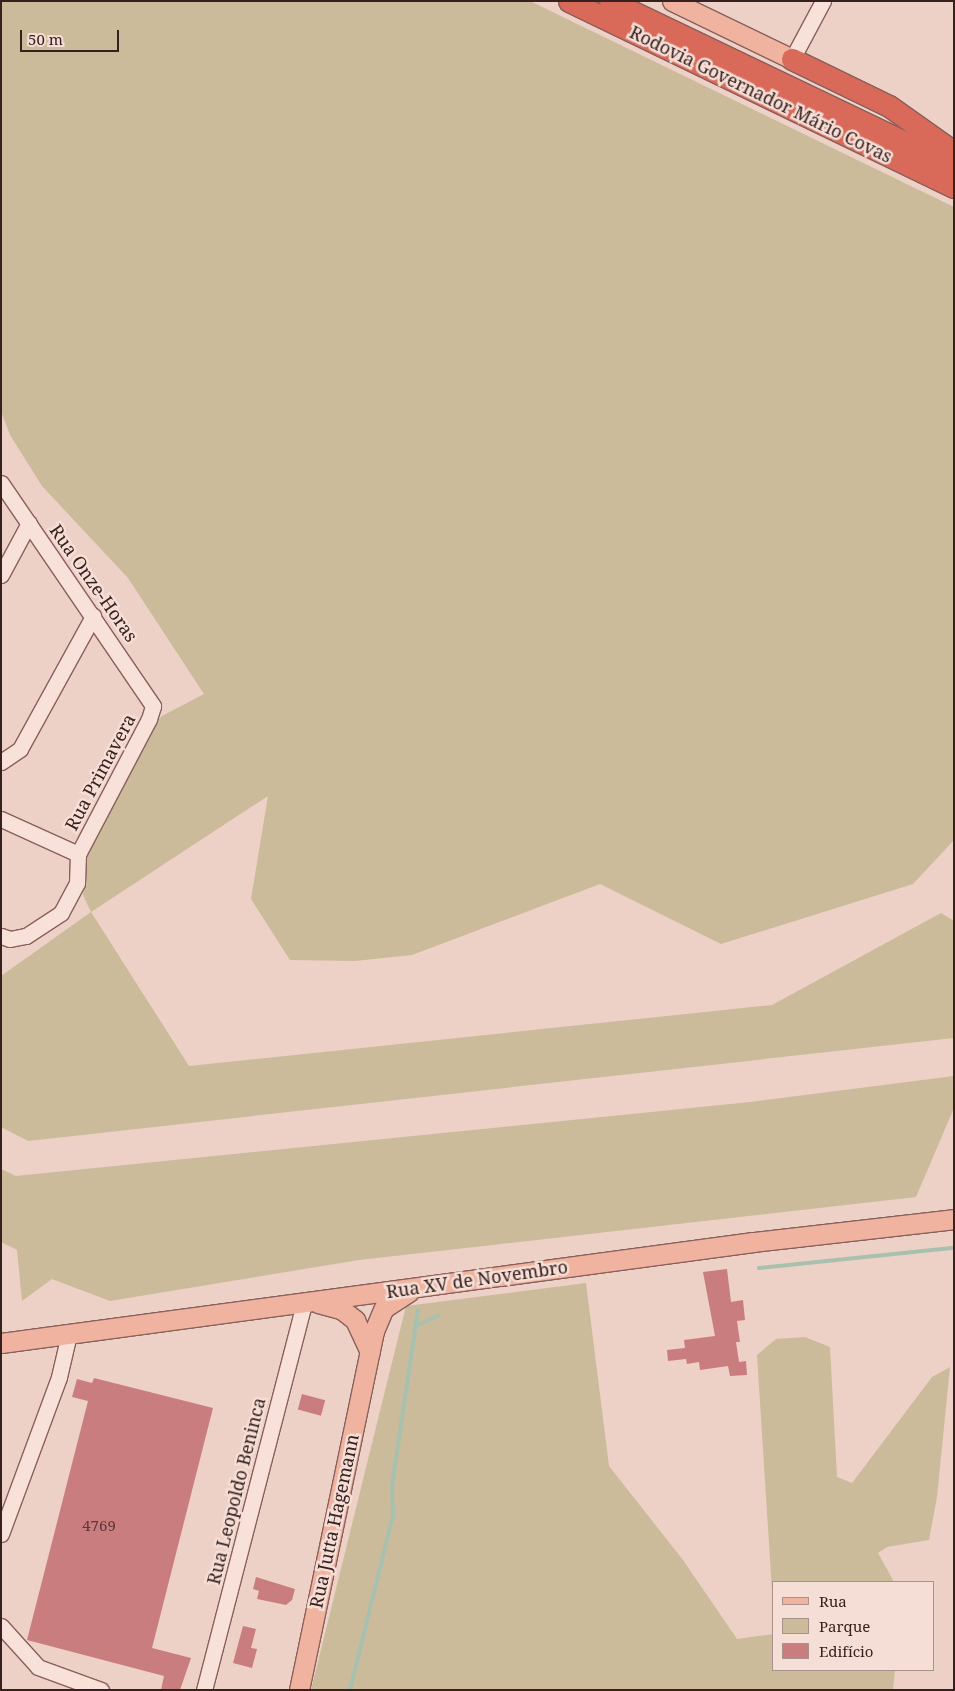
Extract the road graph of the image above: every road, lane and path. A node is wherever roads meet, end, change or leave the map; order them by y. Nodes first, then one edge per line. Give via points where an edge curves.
1 (568, 1) edge
2 (610, 1) edge
3 (672, 1) edge
4 (824, 1) edge
5 (792, 59) junction
6 (954, 152) edge
7 (954, 166) edge
8 (954, 187) edge
9 (1, 483) edge
10 (30, 523) junction
11 (1, 575) edge
12 (94, 616) junction
13 (153, 706) joint
14 (1, 762) edge
15 (1, 819) edge
16 (78, 854) junction
17 (1, 936) edge
18 (954, 1219) edge
19 (416, 1288) junction
20 (304, 1302) junction
21 (69, 1334) junction
22 (1, 1343) edge
23 (370, 1352) junction
24 (1, 1534) edge
25 (1, 1626) edge
26 (101, 1690) edge
27 (204, 1690) edge
28 (299, 1690) edge

1 - 8 highway, Rodovia Governador Mário Covas
2 - 7 highway, Rodovia Governador Mário Covas
3 - 5 main road
4 - 5 street
5 - 6 highway via 889,106
9 - 10 street, Rua Onze-Horas
10 - 11 street
10 - 12 street, Rua Onze-Horas
12 - 13 street, Rua Onze-Horas
12 - 14 street via 20,749
13 - 16 street, Rua Primavera via 150,719
15 - 16 street
16 - 17 street via 77,883 61,913 26,936 10,939
18 - 19 main road, Rua XV de Novembro via 762,1241
19 - 20 main road, Rua XV de Novembro
19 - 23 main road, Rua Jutta Hagemann via 384,1308 377,1320
20 - 21 main road, Rua XV de Novembro
20 - 23 main road via 324,1304 348,1315 364,1335
20 - 27 street, Rua Leopoldo Beninca
21 - 22 main road, Rua XV de Novembro
21 - 24 street via 59,1377
23 - 28 main road, Rua Jutta Hagemann
25 - 26 street via 38,1668

